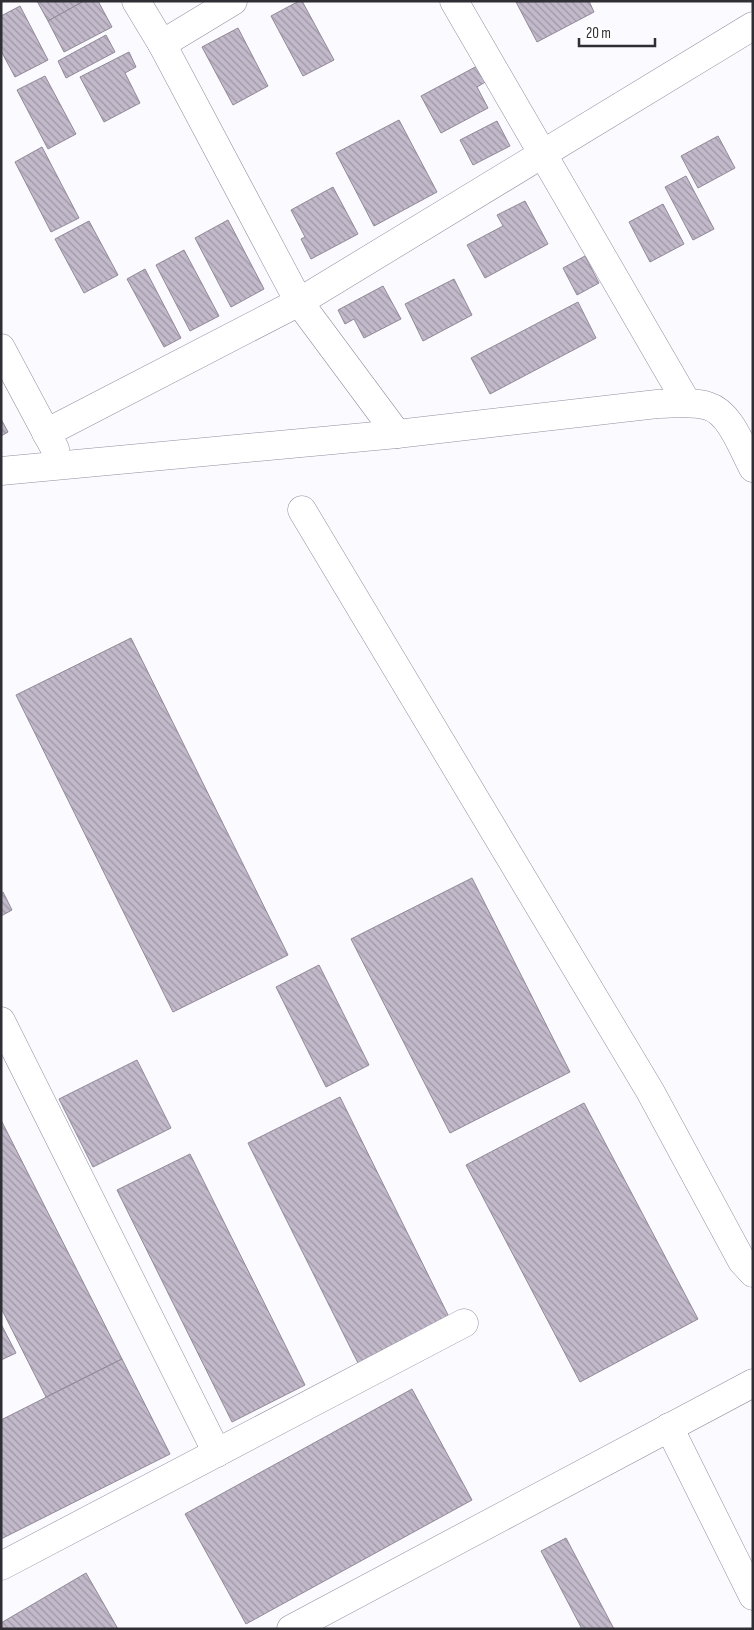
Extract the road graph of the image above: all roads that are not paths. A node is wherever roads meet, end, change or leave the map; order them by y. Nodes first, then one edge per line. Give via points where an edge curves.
1 (136, 1) edge
2 (233, 1) edge
3 (454, 1) edge
4 (753, 26) edge
5 (162, 44) junction
6 (542, 154) junction
7 (299, 302) junction
8 (1, 348) edge
9 (687, 404) junction
10 (46, 434) junction
11 (398, 434) junction
12 (62, 463) junction
13 (753, 468) edge
14 (1, 471) edge
15 (302, 510) dead end
16 (1, 1021) edge
17 (753, 1273) edge
18 (464, 1322) dead end
19 (753, 1383) edge
20 (669, 1427) junction
21 (216, 1453) junction
22 (1, 1566) edge
23 (753, 1596) edge
24 (291, 1629) edge

1 - 5 street
2 - 5 street
3 - 6 street
4 - 6 street
5 - 7 street
6 - 7 street
6 - 9 street
7 - 10 street
7 - 11 street
8 - 10 street
9 - 11 street via 657,404
9 - 13 street via 709,406 728,420
10 - 12 street
11 - 12 street
12 - 14 street
15 - 17 street via 650,1091 742,1261
16 - 21 street
18 - 21 street
19 - 20 street
20 - 23 street
20 - 24 street
21 - 22 street

